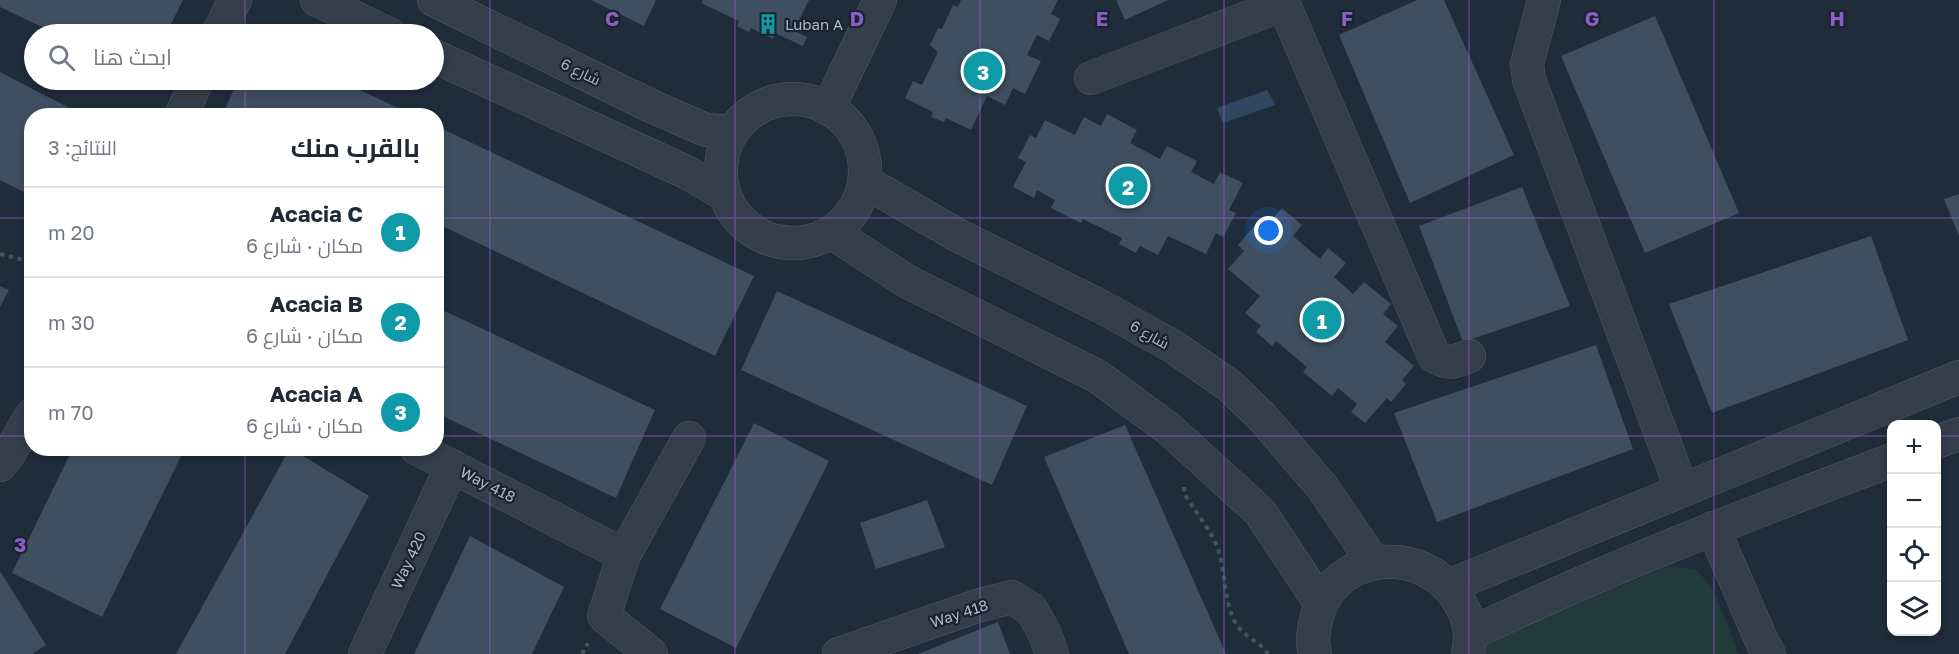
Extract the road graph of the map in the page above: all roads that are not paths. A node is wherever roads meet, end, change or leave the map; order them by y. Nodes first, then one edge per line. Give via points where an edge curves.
1 (235, 0) edge
2 (317, 0) edge
3 (434, 0) edge
4 (880, 0) edge
5 (1544, 0) edge
6 (1283, 2) edge
7 (223, 24) edge
8 (368, 24) edge
9 (444, 61) edge
10 (1091, 78) dead end
11 (193, 90) edge
12 (185, 108) edge
13 (828, 109) junction
14 (732, 132) junction
15 (864, 181) junction
16 (725, 195) junction
17 (831, 232) junction
18 (1469, 356) dead end
19 (1959, 377) edge
20 (24, 428) edge
21 (1959, 434) edge
22 (689, 438) dead end
23 (1941, 440) edge
24 (432, 456) edge
25 (1887, 462) edge
26 (0, 465) edge
27 (452, 466) junction
28 (1682, 490) junction
29 (1713, 528) junction
30 (624, 555) junction
31 (1374, 563) junction
32 (1449, 586) junction
33 (1321, 604) junction
34 (1469, 644) edge
35 (365, 654) edge
36 (651, 654) edge
37 (839, 654) edge
38 (1052, 654) edge
39 (1315, 654) edge
40 (1769, 654) edge

1 - 7 street
2 - 8 street
3 - 14 street, شارع 6 via 651,106 706,130
4 - 13 street
5 - 28 street via 1527,64 1528,80
6 - 10 street
6 - 18 street via 1434,356 1453,363
9 - 16 street via 688,173
11 - 12 street
13 - 14 street via 808,101 786,100 765,105
13 - 15 street via 845,122 857,140 864,160
14 - 16 street via 723,152 720,174
15 - 17 street via 847,219
15 - 31 street, شارع 6 via 957,236 1163,341 1230,386 1323,488
16 - 17 street via 735,214 751,230 770,240 811,241
17 - 33 street via 908,282 1096,376 1169,429 1260,512
19 - 28 street
20 - 26 street
21 - 23 street
22 - 30 street
24 - 27 street, Way 418
25 - 29 street
27 - 30 street, Way 418
27 - 35 street, Way 420
28 - 32 street
29 - 34 street via 1550,596
29 - 40 street
30 - 36 street via 604,616
31 - 32 street via 1401,561 1427,569
31 - 33 street via 1352,571 1334,585
32 - 34 street via 1464,609
33 - 39 street via 1314,625
37 - 38 street, Way 418 via 1012,597 1031,609

